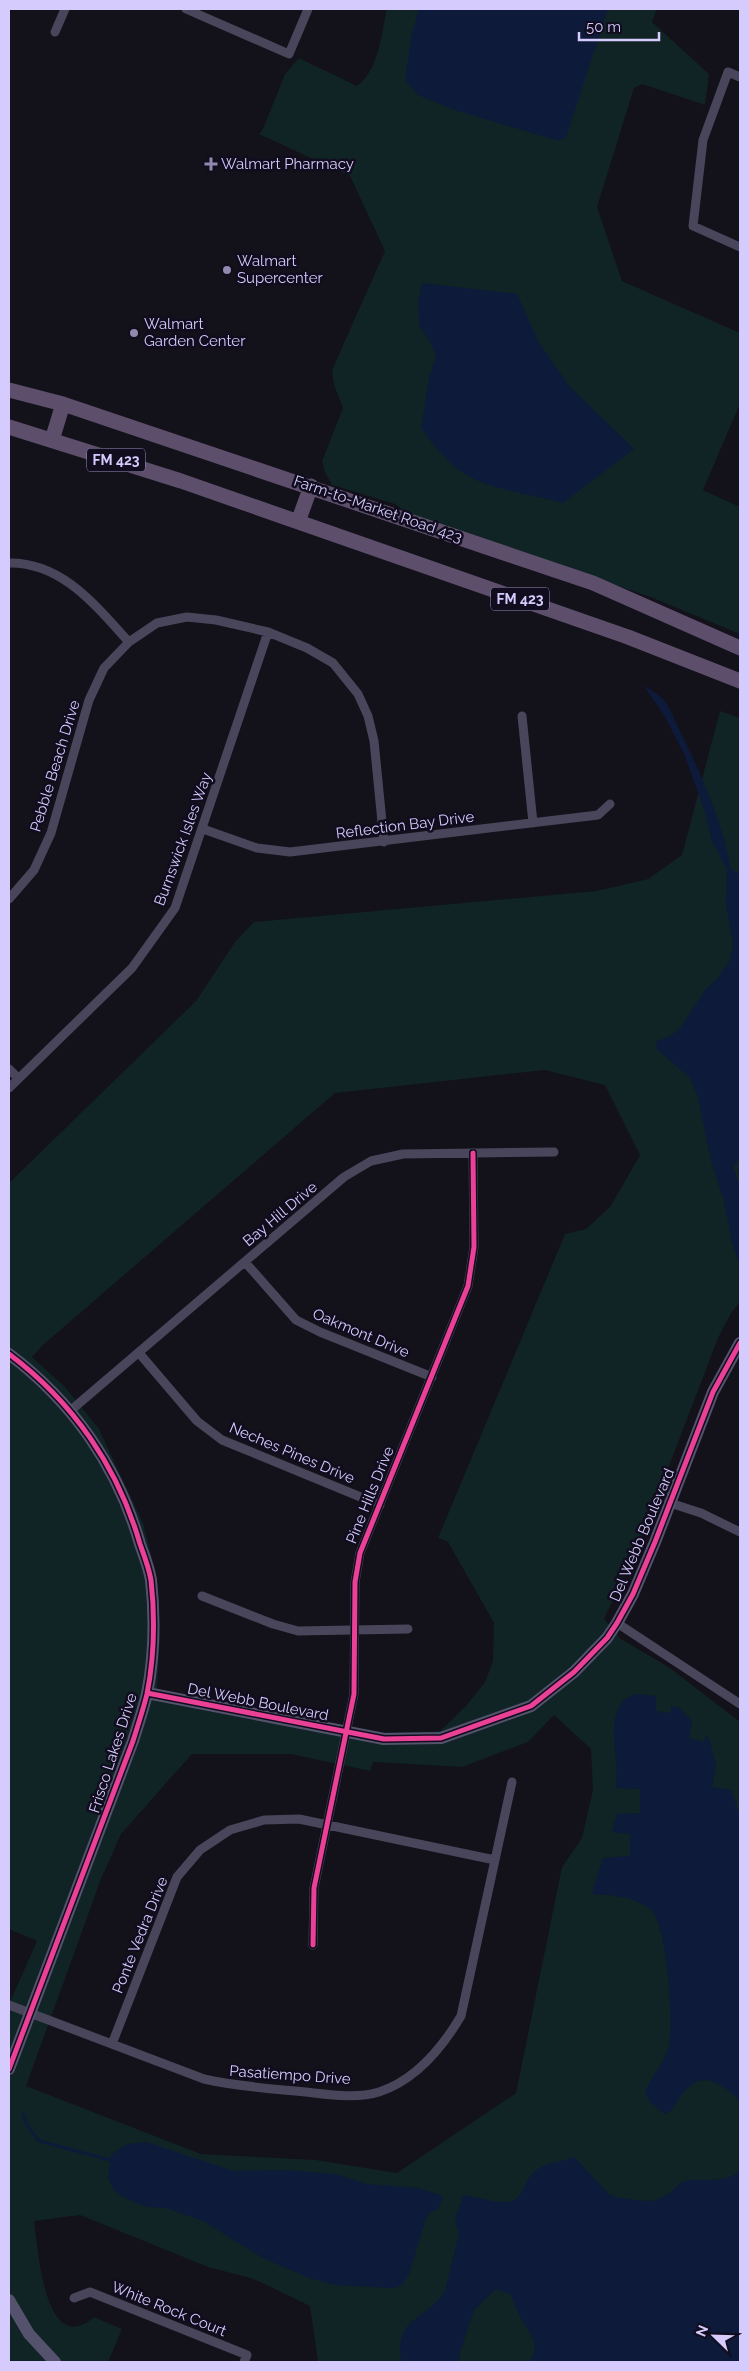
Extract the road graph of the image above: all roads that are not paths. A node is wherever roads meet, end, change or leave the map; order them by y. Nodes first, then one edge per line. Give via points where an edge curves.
1 (65, 9) edge
2 (186, 9) edge
3 (308, 9) edge
4 (55, 32) dead end
5 (740, 77) edge
6 (740, 247) edge
7 (9, 390) edge
8 (63, 404) junction
9 (9, 427) edge
10 (52, 440) junction
11 (311, 486) junction
12 (298, 522) junction
13 (9, 564) edge
14 (268, 632) junction
15 (129, 642) junction
16 (740, 648) edge
17 (740, 681) edge
18 (522, 716) dead end
19 (610, 804) dead end
20 (533, 823) junction
21 (203, 829) junction
22 (384, 842) junction
23 (9, 899) edge
24 (9, 1069) edge
25 (18, 1078) junction
26 (9, 1088) edge
27 (554, 1152) dead end
28 (473, 1153) junction
29 (245, 1262) junction
30 (740, 1343) edge
31 (139, 1353) junction
32 (9, 1354) edge
33 (432, 1378) junction
34 (70, 1411) junction
35 (670, 1503) junction
36 (380, 1505) junction
37 (740, 1532) edge
38 (202, 1596) dead end
39 (617, 1623) junction
40 (408, 1629) dead end
41 (356, 1630) junction
42 (147, 1693) junction
43 (740, 1704) edge
44 (346, 1732) junction
45 (512, 1782) dead end
46 (327, 1825) junction
47 (495, 1860) junction
48 (313, 1945) dead end
49 (9, 2005) edge
50 (30, 2014) junction
51 (112, 2044) junction
52 (9, 2070) edge
53 (74, 2298) dead end
54 (9, 2300) edge
55 (55, 2362) edge
56 (244, 2362) edge

1 - 4 street
2 - 3 street via 288,54
5 - 6 street via 728,72 703,140 693,226
7 - 8 main road, Farm-to-Market Road 423 / FM 423
8 - 10 main road
8 - 11 main road, Farm-to-Market Road 423 / FM 423
9 - 10 main road, FM 423
10 - 12 main road, FM 423
11 - 12 main road
11 - 16 main road, Farm-to-Market Road 423 / FM 423 via 593,583
12 - 17 main road, FM 423 via 628,637
13 - 15 street via 20,563 48,571 75,586
14 - 15 street, Pebble Beach Drive via 187,617 157,623
14 - 21 street, Burnswick Isles Way
14 - 22 street, Pebble Beach Drive via 333,663 358,694 374,741
15 - 23 street, Pebble Beach Drive via 104,668 89,700 51,833 34,870
18 - 20 street
19 - 20 street, Reflection Bay Drive via 598,814
20 - 22 street, Reflection Bay Drive
21 - 22 street, Reflection Bay Drive via 257,848 290,852
21 - 25 street, Burnswick Isles Way via 175,908 155,939 132,968
24 - 25 street
25 - 26 street, Burnswick Isles Way
27 - 28 street, Bay Hill Drive
28 - 29 street, Bay Hill Drive via 403,1154 371,1161 344,1177
28 - 33 street, Pine Hills Drive via 474,1247 468,1286
29 - 31 street, Bay Hill Drive
29 - 33 street, Oakmont Drive via 296,1320
30 - 35 street, Del Webb Boulevard via 713,1392
31 - 34 street, Bay Hill Drive
31 - 36 street, Neches Pines Drive via 197,1421 222,1440
32 - 34 street, Frisco Lakes Drive
33 - 36 street, Pine Hills Drive
34 - 42 street, Frisco Lakes Drive via 94,1441 122,1492 136,1526 151,1579 153,1632
35 - 37 street
35 - 39 street, Del Webb Boulevard via 633,1594
36 - 41 street, Pine Hills Drive via 360,1553 355,1582
38 - 41 street via 298,1631
39 - 43 street
39 - 44 street, Del Webb Boulevard via 574,1672 531,1706 441,1738 384,1739
40 - 41 street
41 - 44 street, Pine Hills Drive via 354,1694
42 - 44 street, Del Webb Boulevard
42 - 50 street, Frisco Lakes Drive via 134,1741
44 - 46 street, Pine Hills Drive
45 - 47 street, Pasatiempo Drive
46 - 47 street, Ponte Vedra Drive
46 - 48 street, Pine Hills Drive via 314,1888
46 - 51 street, Ponte Vedra Drive via 285,1818 257,1821 223,1833 195,1855 171,1890
47 - 51 street, Pasatiempo Drive via 461,2016 447,2040 426,2063 404,2080 378,2092 345,2095 231,2086
49 - 50 street, Pasatiempo Drive
50 - 51 street, Pasatiempo Drive
50 - 52 street, Frisco Lakes Drive
53 - 56 street, White Rock Court via 90,2292 247,2355
54 - 55 street via 29,2334

